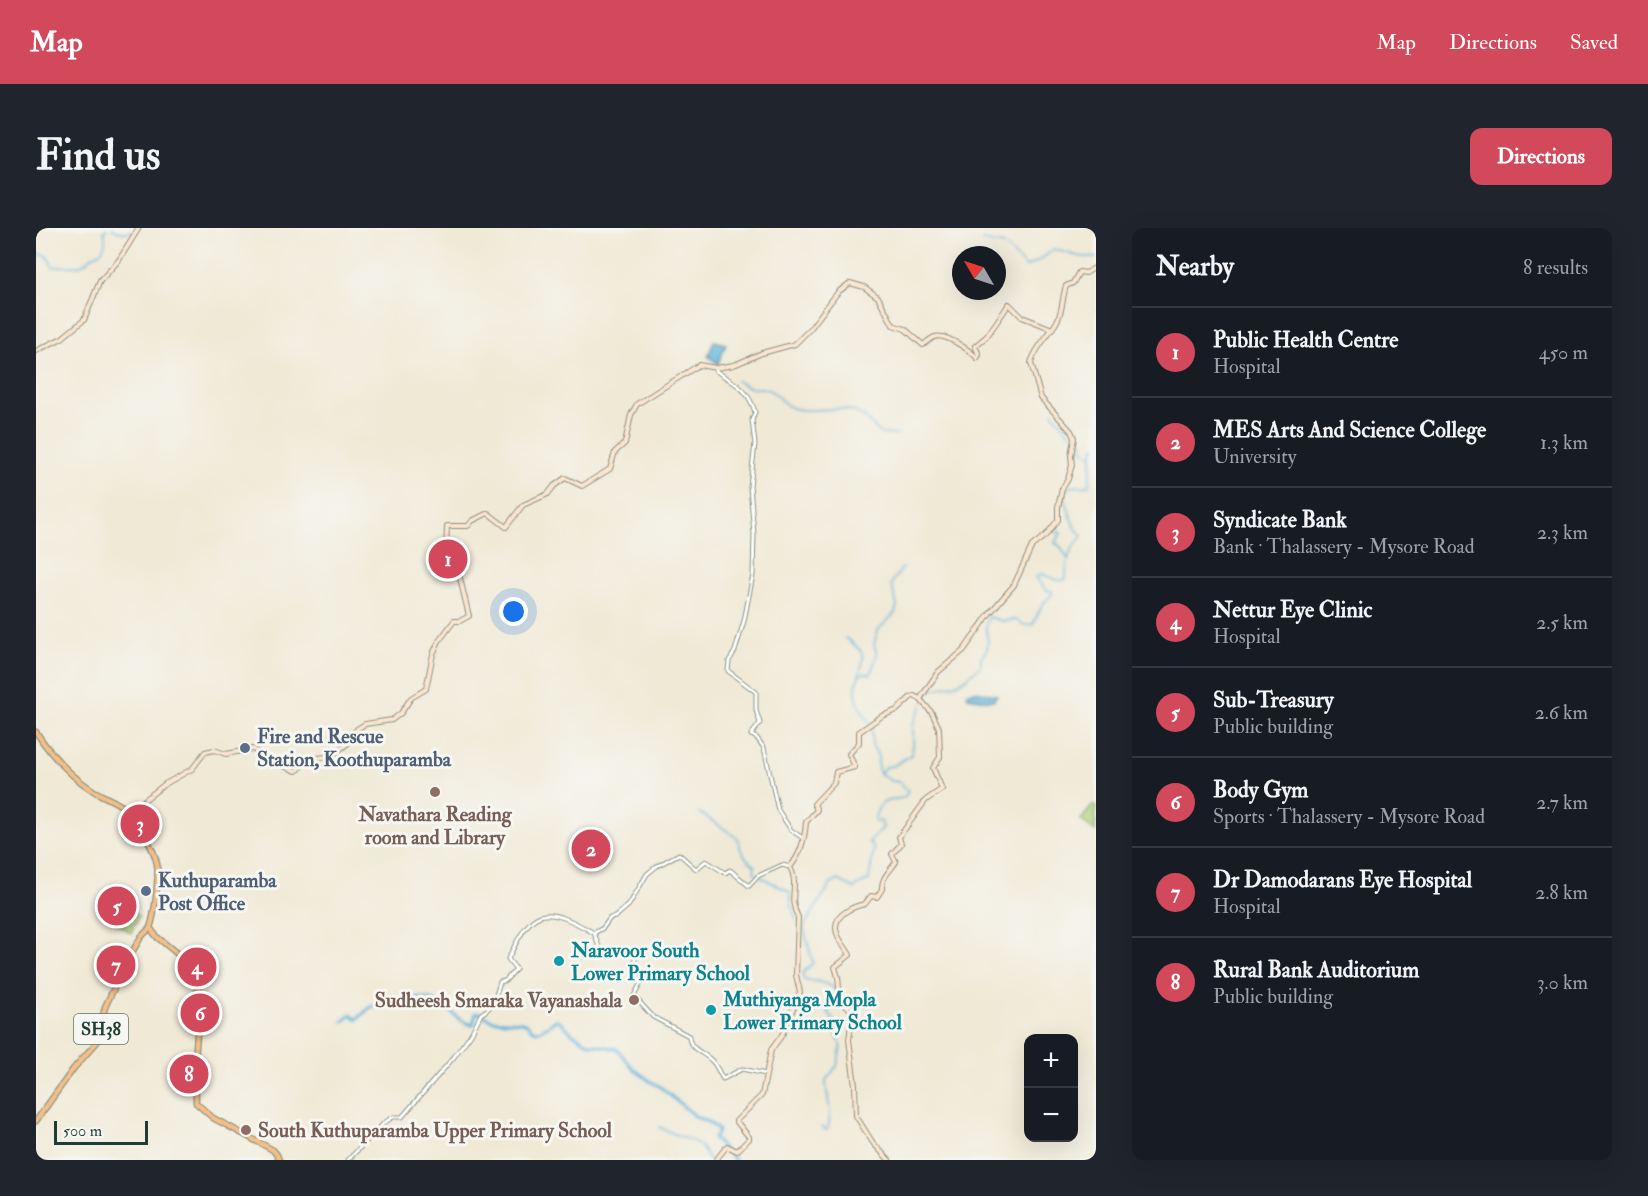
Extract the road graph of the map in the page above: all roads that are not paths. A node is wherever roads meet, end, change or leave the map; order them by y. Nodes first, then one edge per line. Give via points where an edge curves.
1 (139, 228) edge
2 (1096, 267) edge
3 (1050, 328) junction
4 (36, 351) edge
5 (716, 368) junction
6 (920, 699) junction
7 (36, 732) edge
8 (129, 812) junction
9 (804, 839) junction
10 (790, 867) junction
11 (150, 928) junction
12 (594, 933) junction
13 (766, 1074) junction
14 (36, 1121) edge
15 (280, 1160) edge
16 (348, 1160) edge
17 (716, 1160) edge
18 (889, 1160) edge

1 - 4 main road via 100,281 84,320 66,336
2 - 3 main road via 1086,273 1078,272 1073,283 1066,286 1058,319
3 - 5 main road via 1022,317 1009,304 987,336 975,346 978,358 970,350 938,336 924,345 918,343 905,329 893,325 878,297 852,283 838,292 795,344
3 - 6 main road via 1031,363 1041,398 1074,435 1072,465 1062,489 1058,520 1032,546 1014,585 964,650 940,671
5 - 8 main road via 698,365 637,404 625,443 615,452 610,469 584,486 565,478 548,494 523,505 506,527 489,513 468,526 446,527 446,550 459,574 469,616 454,621 446,631 433,654 426,690 411,698 397,717 365,724 335,753 306,759 296,771 253,749 226,754 207,751 192,770 165,784
5 - 9 street via 745,392 755,412 750,486 753,575 728,671 756,692 760,723 751,735 764,748 778,810 791,830
6 - 9 main road via 911,697 859,732 859,743 849,754 855,767 835,773 834,783 814,804 818,810 806,822
6 - 18 main road via 939,728 940,757 933,768 942,789 926,800 899,837 901,844 892,854 896,862 877,897 871,896 865,904 850,909 836,928 850,955 835,967 840,999 852,1017 849,1040 856,1116
7 - 8 main road via 65,769
8 - 11 main road via 157,862
9 - 10 main road
10 - 12 street via 782,865 758,876 749,886 730,870 725,873 706,861 696,869 679,854 647,874 629,905
10 - 13 main road via 795,879 792,900 798,917 796,975 800,992 782,1035 771,1050
11 - 14 main road, SH38 via 139,940 114,987 97,1042
11 - 15 main road via 198,973 195,1077 199,1104 241,1134 278,1152
12 - 13 street via 601,952 635,951 635,967 644,977 634,996 653,1017 689,1036 693,1048 714,1062 723,1079 742,1069
12 - 16 street via 548,913 527,926 508,959 516,969 500,982 488,1012 482,1013 454,1057 402,1117 384,1123
13 - 17 main road via 762,1095 736,1121 749,1139 737,1151 725,1147

